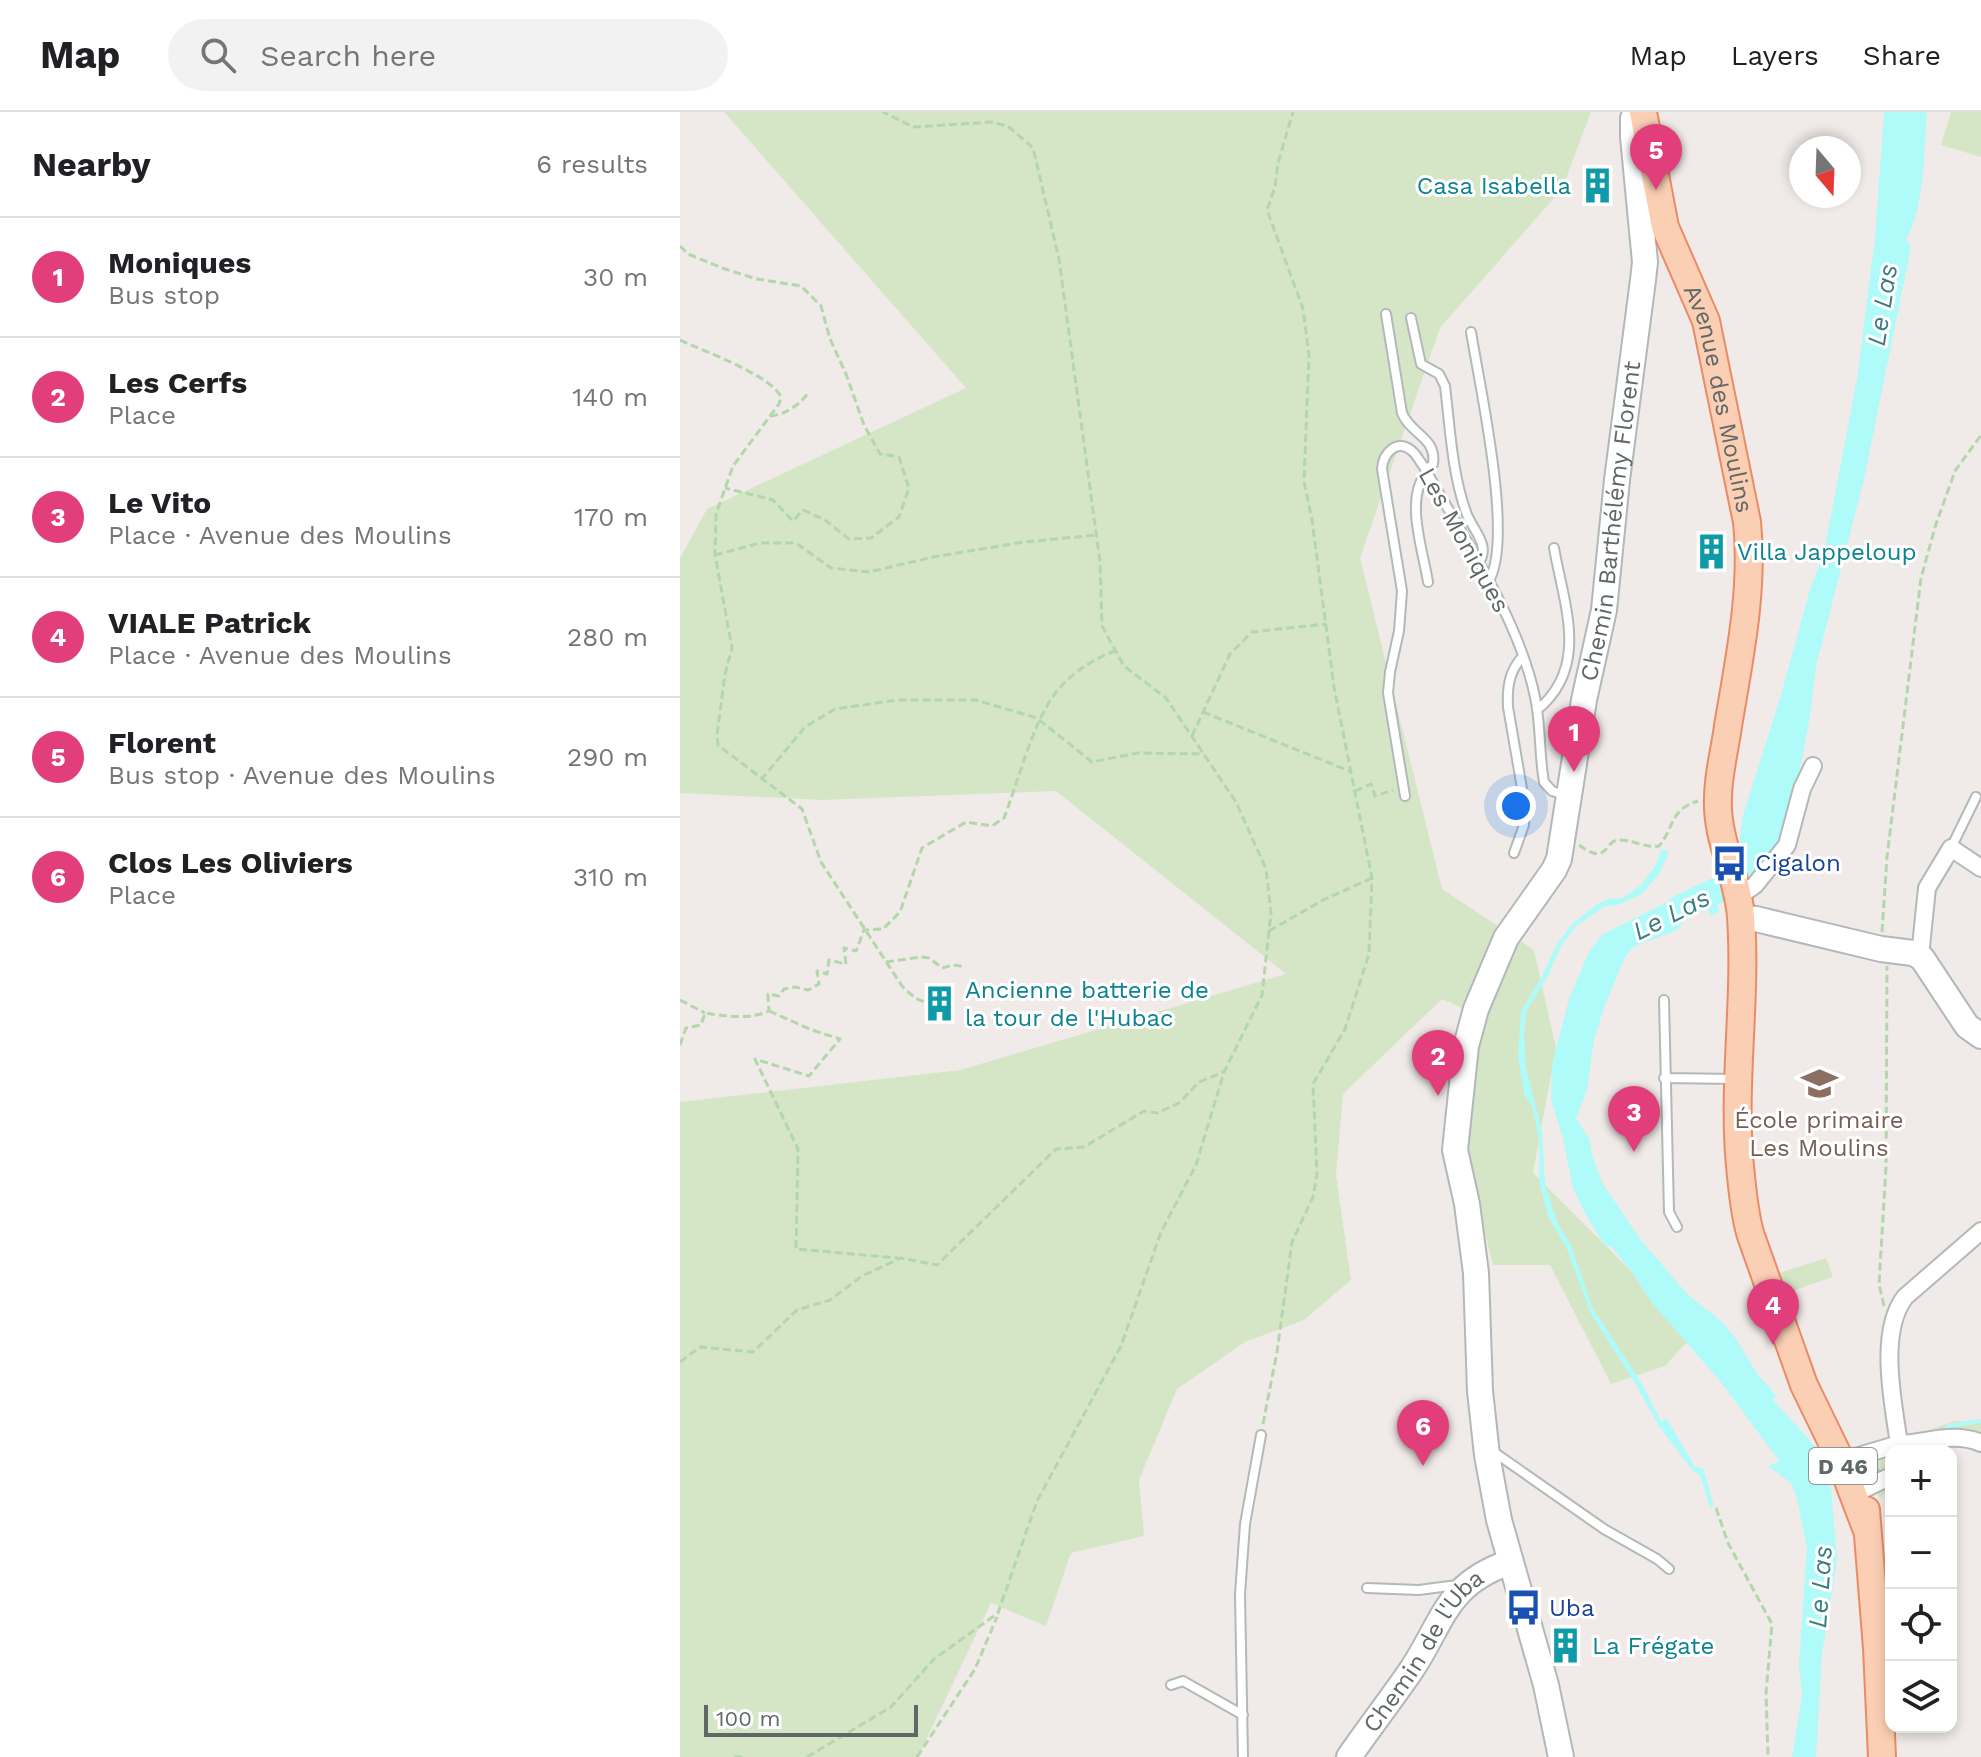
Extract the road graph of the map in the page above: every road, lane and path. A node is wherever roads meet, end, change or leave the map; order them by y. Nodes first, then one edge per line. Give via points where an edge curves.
1 (883, 112) edge
2 (1293, 112) edge
3 (1636, 112) edge
4 (1643, 112) edge
5 (680, 246) edge
6 (1386, 314) dead end
7 (1411, 318) dead end
8 (1471, 332) dead end
9 (680, 340) edge
10 (809, 391) dead end
11 (770, 416) junction
12 (1981, 435) edge
13 (1426, 471) junction
14 (725, 488) junction
15 (1097, 535) junction
16 (1554, 548) dead end
17 (715, 555) junction
18 (1478, 564) junction
19 (1428, 582) dead end
20 (1488, 582) junction
21 (1326, 624) junction
22 (1115, 651) junction
23 (1523, 656) junction
24 (1537, 710) junction
25 (1203, 712) junction
26 (1040, 720) junction
27 (1192, 736) junction
28 (1204, 754) junction
29 (1813, 766) dead end
30 (1349, 771) junction
31 (761, 780) junction
32 (1355, 791) junction
33 (1403, 792) joint
34 (1570, 796) junction
35 (1976, 797) dead end
36 (1718, 800) junction
37 (1564, 831) junction
38 (1951, 848) junction
39 (1514, 853) dead end
40 (1981, 868) edge
41 (1372, 878) junction
42 (1737, 894) junction
43 (864, 930) junction
44 (1269, 931) junction
45 (1881, 938) dead end
46 (1920, 956) junction
47 (1887, 961) dead end
48 (886, 962) junction
49 (966, 967) dead end
50 (943, 991) dead end
51 (680, 1000) edge
52 (1664, 1000) dead end
53 (769, 1011) junction
54 (705, 1013) junction
55 (1981, 1036) edge
56 (680, 1045) edge
57 (1224, 1072) junction
58 (1664, 1078) junction
59 (1737, 1079) junction
60 (1677, 1227) dead end
61 (1981, 1231) edge
62 (901, 1258) junction
63 (1889, 1336) junction
64 (680, 1362) edge
65 (1815, 1406) junction
66 (1261, 1435) joint
67 (1981, 1443) edge
68 (1900, 1445) edge
69 (1926, 1445) edge
70 (1486, 1449) junction
71 (1885, 1458) edge
72 (1864, 1472) edge
73 (1716, 1508) dead end
74 (1510, 1562) junction
75 (1669, 1569) dead end
76 (1465, 1587) junction
77 (1367, 1588) dead end
78 (998, 1613) junction
79 (1171, 1685) dead end
80 (1243, 1715) junction
81 (734, 1757) edge
82 (746, 1757) edge
83 (807, 1757) edge
84 (917, 1757) edge
85 (1243, 1757) edge
86 (1349, 1757) edge
87 (1561, 1757) edge
88 (1768, 1757) edge
89 (1882, 1757) edge

1 - 15 path via 913,127 991,122 1008,126 1033,148 1059,259
2 - 21 path via 1267,210 1303,309 1309,355 1304,482
3 - 34 street, Chemin Barthélémy Florent via 1632,121 1644,271 1604,610
4 - 36 main road, Avenue des Moulins / D 46 via 1665,227 1706,321 1747,522 1750,550 1741,650
5 - 14 path via 725,269 801,286 821,306 864,425 880,454 899,457 909,488 899,517 871,538 849,539 803,510 793,521 773,500
6 - 13 lane via 1404,418 1425,436 1432,451 1434,461
7 - 18 lane via 1421,364 1439,374 1445,386 1464,505 1483,545
8 - 20 lane via 1496,498 1497,549
9 - 11 path via 778,390 781,397
10 - 11 path via 805,399
11 - 14 path via 733,466
12 - 45 path via 1955,471 1921,578
13 - 18 lane, Les Moniques
13 - 19 lane via 1414,506
13 - 33 lane, Les Moniques via 1406,447 1393,448 1383,459 1402,602 1388,693
14 - 17 path via 716,514
15 - 17 path via 1024,542 869,572 831,568 796,543 760,543
15 - 22 path via 1102,626
16 - 24 lane via 1571,650 1565,673
17 - 31 path via 732,648 718,745
18 - 20 lane, Les Moniques
20 - 23 lane, Les Moniques
21 - 25 path via 1252,632 1230,654
21 - 30 path
22 - 26 path via 1091,661 1054,694
22 - 27 path via 1124,666 1166,698
23 - 24 lane, Les Moniques
23 - 39 lane via 1513,669 1508,691 1525,806
24 - 34 lane, Les Moniques via 1544,782 1552,791
25 - 27 path
25 - 30 path
26 - 28 path via 1092,762 1138,753
26 - 31 path via 976,700 897,700 835,709 805,727
26 - 43 path via 1004,818 992,826 966,822 922,848 900,912 883,929
27 - 28 path
28 - 44 path via 1236,802 1266,869
29 - 42 street via 1787,845 1755,885
30 - 32 path
31 - 43 path via 802,809 821,862
32 - 33 path via 1371,784 1375,796
32 - 41 path
34 - 37 street, Chemin Barthélémy Florent
35 - 38 lane
36 - 37 path via 1694,802 1680,810 1656,847 1620,839 1605,852 1594,853
36 - 42 main road, Avenue des Moulins / D 46
37 - 70 street, Chemin Barthélémy Florent via 1557,864 1502,944 1465,1054 1455,1150 1476,1273
38 - 40 street
38 - 46 street via 1927,888
41 - 44 path
41 - 66 path via 1369,954 1345,1029 1313,1084 1317,1174 1313,1197 1292,1242
42 - 46 street via 1756,919
42 - 59 main road, Avenue des Moulins / D 46 via 1743,994
43 - 48 path
43 - 53 path via 856,951 844,948 846,964 829,960 827,974 817,971 819,984 808,990 795,987 779,996 768,994
44 - 57 path via 1262,995
46 - 55 street via 1967,1026
47 - 63 path via 1886,1167 1879,1284
48 - 49 path via 921,957 942,968
48 - 50 path via 919,1001 939,1002
51 - 54 path
52 - 58 lane
53 - 54 path via 743,1017
53 - 62 path via 840,1039 809,1076 755,1059 798,1149 796,1249
54 - 56 path via 701,1025 686,1028
57 - 62 path via 1199,1082 1179,1103 1157,1113 1144,1111 1084,1147 1056,1149 937,1265
57 - 78 path via 1196,1165 1161,1232 1121,1346 1037,1501
58 - 59 lane
58 - 60 lane via 1669,1212
59 - 65 main road, Avenue des Moulins / D 46 via 1736,1134 1747,1221
61 - 63 street via 1905,1297
62 - 64 path via 862,1276 830,1300 797,1310 753,1352 700,1347
63 - 68 street
65 - 72 main road, D 46 via 1842,1435
65 - 72 main road, Avenue des Moulins / D 46 via 1828,1435
66 - 80 lane via 1243,1540
67 - 69 street via 1944,1437
70 - 74 street, Chemin Barthélémy Florent
70 - 75 lane
71 - 72 street
72 - 89 main road, Avenue des Moulins / D 46
73 - 88 path via 1728,1543 1772,1624
74 - 76 street, Chemin de l'Uba
74 - 87 street, Chemin Barthélémy Florent
76 - 77 lane
76 - 86 street, Chemin de l'Uba via 1441,1614 1411,1671
78 - 83 path via 934,1659 891,1707
78 - 84 path via 975,1669
79 - 80 lane via 1183,1681
80 - 85 lane
81 - 82 path

